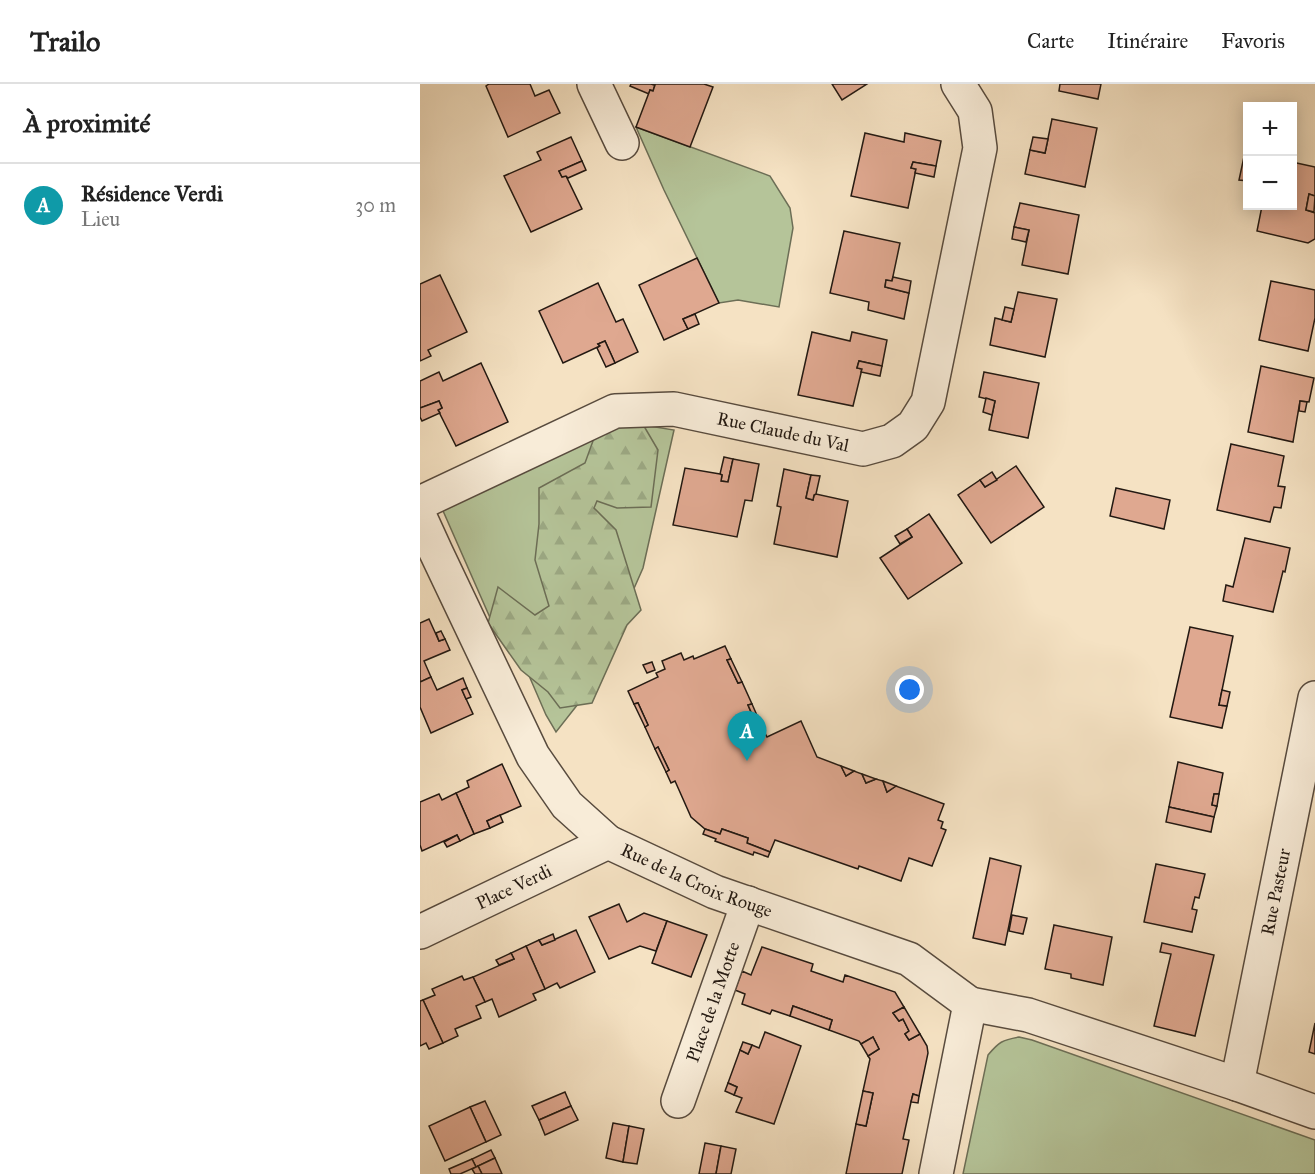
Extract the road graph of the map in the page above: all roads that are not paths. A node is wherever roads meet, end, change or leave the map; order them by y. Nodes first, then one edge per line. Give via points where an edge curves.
1 (594, 84) edge
2 (958, 84) edge
3 (622, 143) dead end
4 (420, 503) edge
5 (420, 517) edge
6 (1315, 699) edge
7 (608, 842) junction
8 (748, 903) junction
9 (420, 933) edge
10 (970, 1004) junction
11 (1237, 1084) junction
12 (678, 1101) dead end
13 (1315, 1112) edge
14 (936, 1174) edge

1 - 3 street
2 - 4 street, Rue Claude du Val via 975,111 980,148 928,402 912,426 892,441 863,449 674,409 615,411
5 - 7 street, Rue de la Croix Rouge via 532,756 567,805
6 - 11 street, Rue Pasteur
7 - 8 street, Rue de la Croix Rouge via 715,892
7 - 9 street, Place Verdi
8 - 10 street, Rue de la Croix Rouge via 909,959
8 - 12 street, Place de la Motte
10 - 11 street via 1028,1015
10 - 14 street
11 - 13 street

